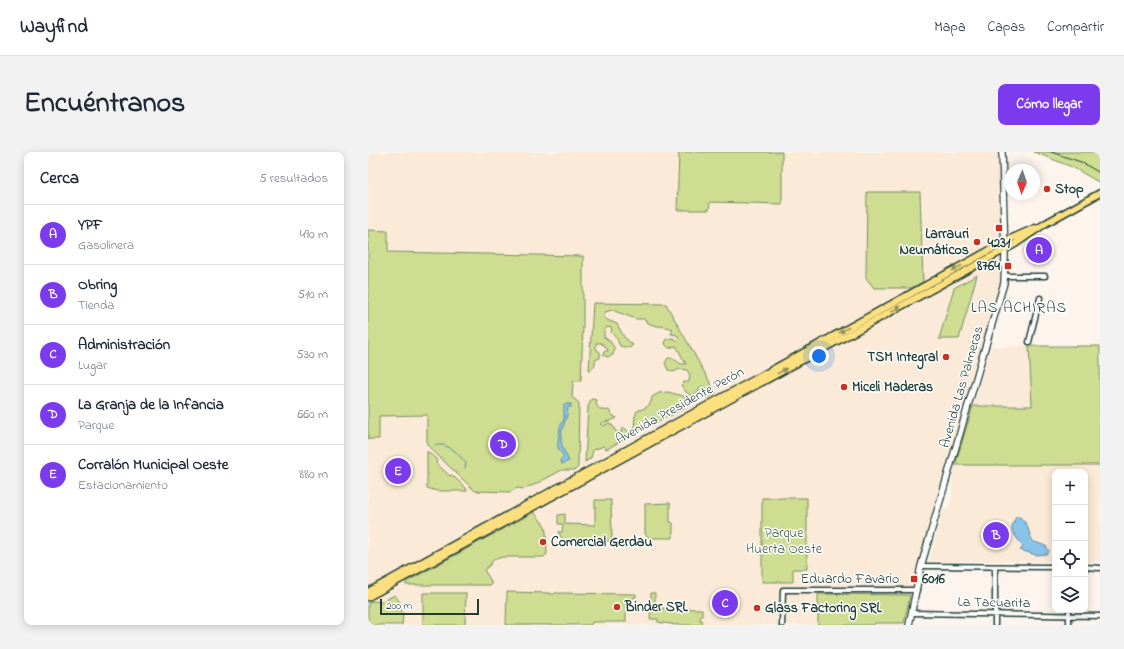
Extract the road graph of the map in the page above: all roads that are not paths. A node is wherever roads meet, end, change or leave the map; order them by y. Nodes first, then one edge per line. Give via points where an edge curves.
1 (1002, 152) edge
2 (1100, 193) edge
3 (1046, 223) junction
4 (1004, 242) junction
5 (1004, 250) junction
6 (1004, 276) junction
7 (1045, 276) dead end
8 (1040, 298) dead end
9 (1029, 342) dead end
10 (921, 566) junction
11 (995, 567) junction
12 (1052, 567) edge
13 (1088, 568) edge
14 (1100, 568) edge
15 (916, 590) junction
16 (368, 592) edge
17 (368, 597) edge
18 (912, 613) junction
19 (995, 614) junction
20 (1069, 615) junction
21 (1100, 616) edge
22 (782, 625) edge
23 (909, 625) edge
24 (995, 625) edge
25 (1069, 625) edge

1 - 4 main road, Avenida Las Palmeras
2 - 3 main road
3 - 4 main road, Avenida Presidente Perón
3 - 5 main road, Avenida Presidente Perón
4 - 5 main road, Avenida Las Palmeras
4 -> 16 main road, Avenida Presidente Perón
5 - 6 main road, Avenida Las Palmeras
17 -> 5 main road, Avenida Presidente Perón
6 - 7 street
6 - 10 main road, Avenida Las Palmeras via 1000,298
8 - 9 street
10 - 11 street
10 - 15 main road, Avenida Las Palmeras
11 - 12 street
11 - 19 street
13 - 14 street
15 - 18 main road, Avenida Las Palmeras
15 - 22 street, Eduardo Favario via 782,590
18 - 19 street, La Tacuarita
18 - 23 main road, Avenida Las Palmeras
19 - 20 street, La Tacuarita
19 - 24 street
20 - 21 street, La Tacuarita
20 - 25 street

